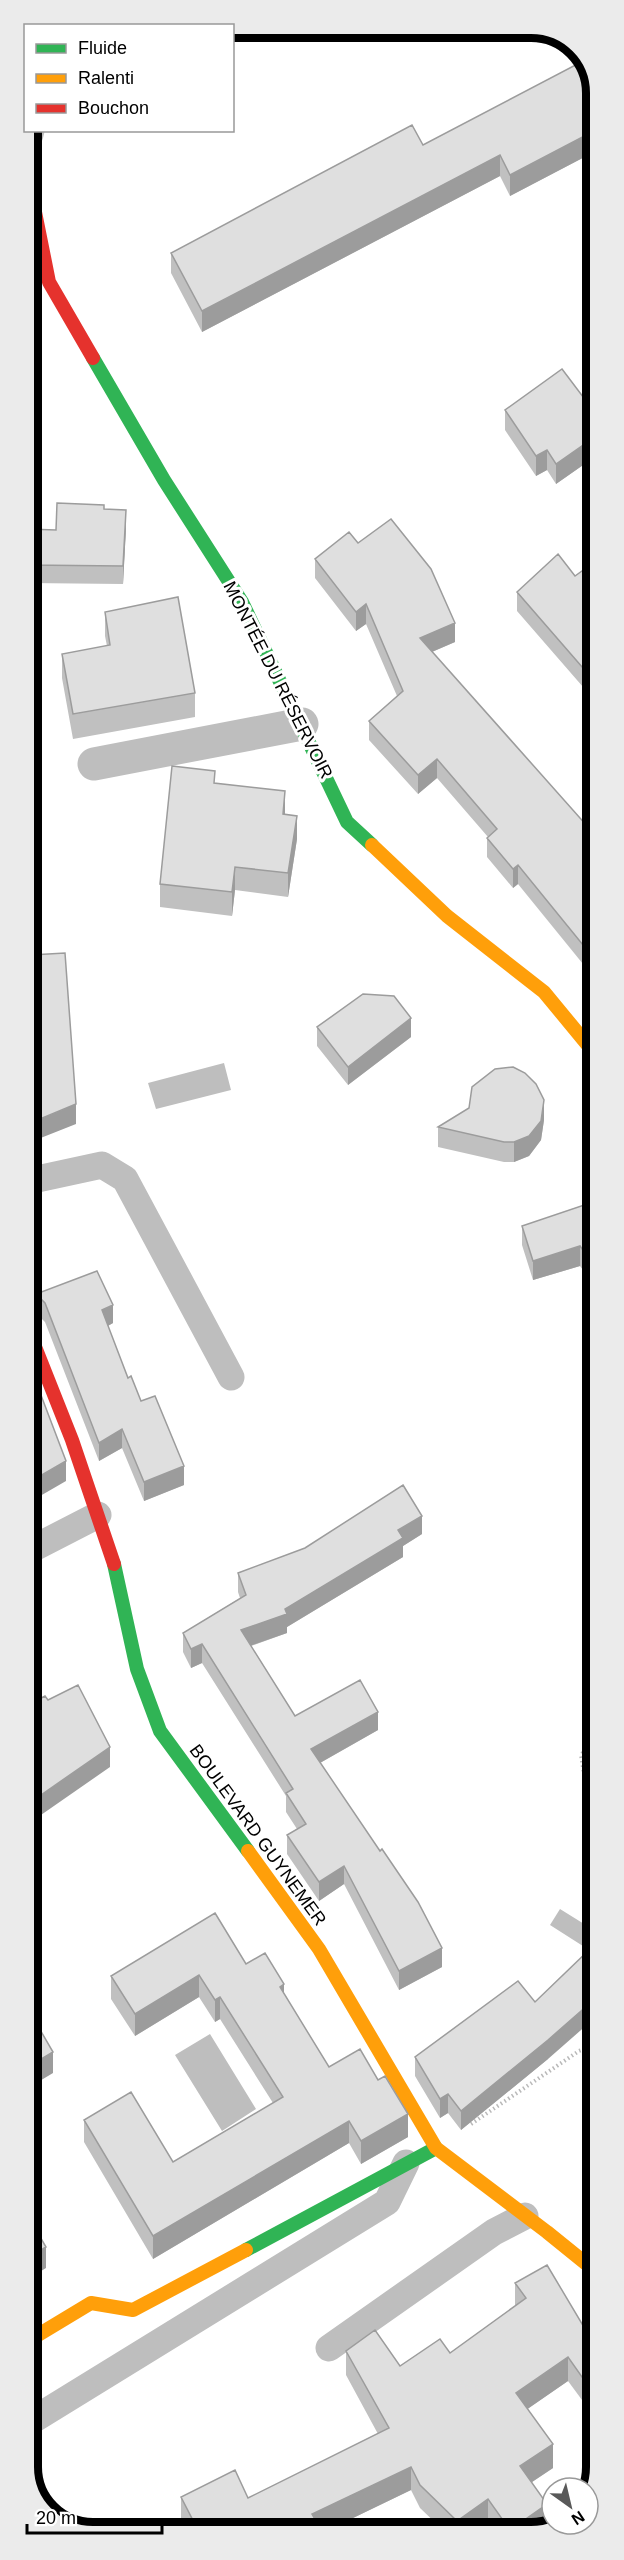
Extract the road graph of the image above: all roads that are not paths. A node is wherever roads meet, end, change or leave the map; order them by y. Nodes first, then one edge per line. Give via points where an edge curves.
1 (38, 227) edge
2 (302, 723) junction
3 (94, 764) dead end
4 (586, 1043) edge
5 (38, 1179) edge
6 (38, 1354) edge
7 (231, 1377) dead end
8 (98, 1515) junction
9 (38, 1546) edge
10 (436, 2148) junction
11 (406, 2163) junction
12 (525, 2216) junction
13 (586, 2264) edge
14 (38, 2335) edge
15 (329, 2348) dead end
16 (38, 2417) edge

1 - 2 street, MONTÉE DU RÉSERVOIR via 49,282 164,480 242,602
2 - 3 street
2 - 4 street, MONTÉE DU RÉSERVOIR via 347,822 447,916 544,992
5 - 7 lane via 102,1165 125,1179
6 - 8 street, BOULEVARD GUYNEMER
8 - 9 lane
8 - 10 street, BOULEVARD GUYNEMER via 114,1564 137,1669 160,1731 319,1949
10 - 11 street
10 - 12 street, BOULEVARD GUYNEMER
11 - 14 street via 133,2310 91,2303
11 - 16 lane via 387,2202
12 - 13 street, BOULEVARD GUYNEMER
12 - 15 lane via 494,2232

